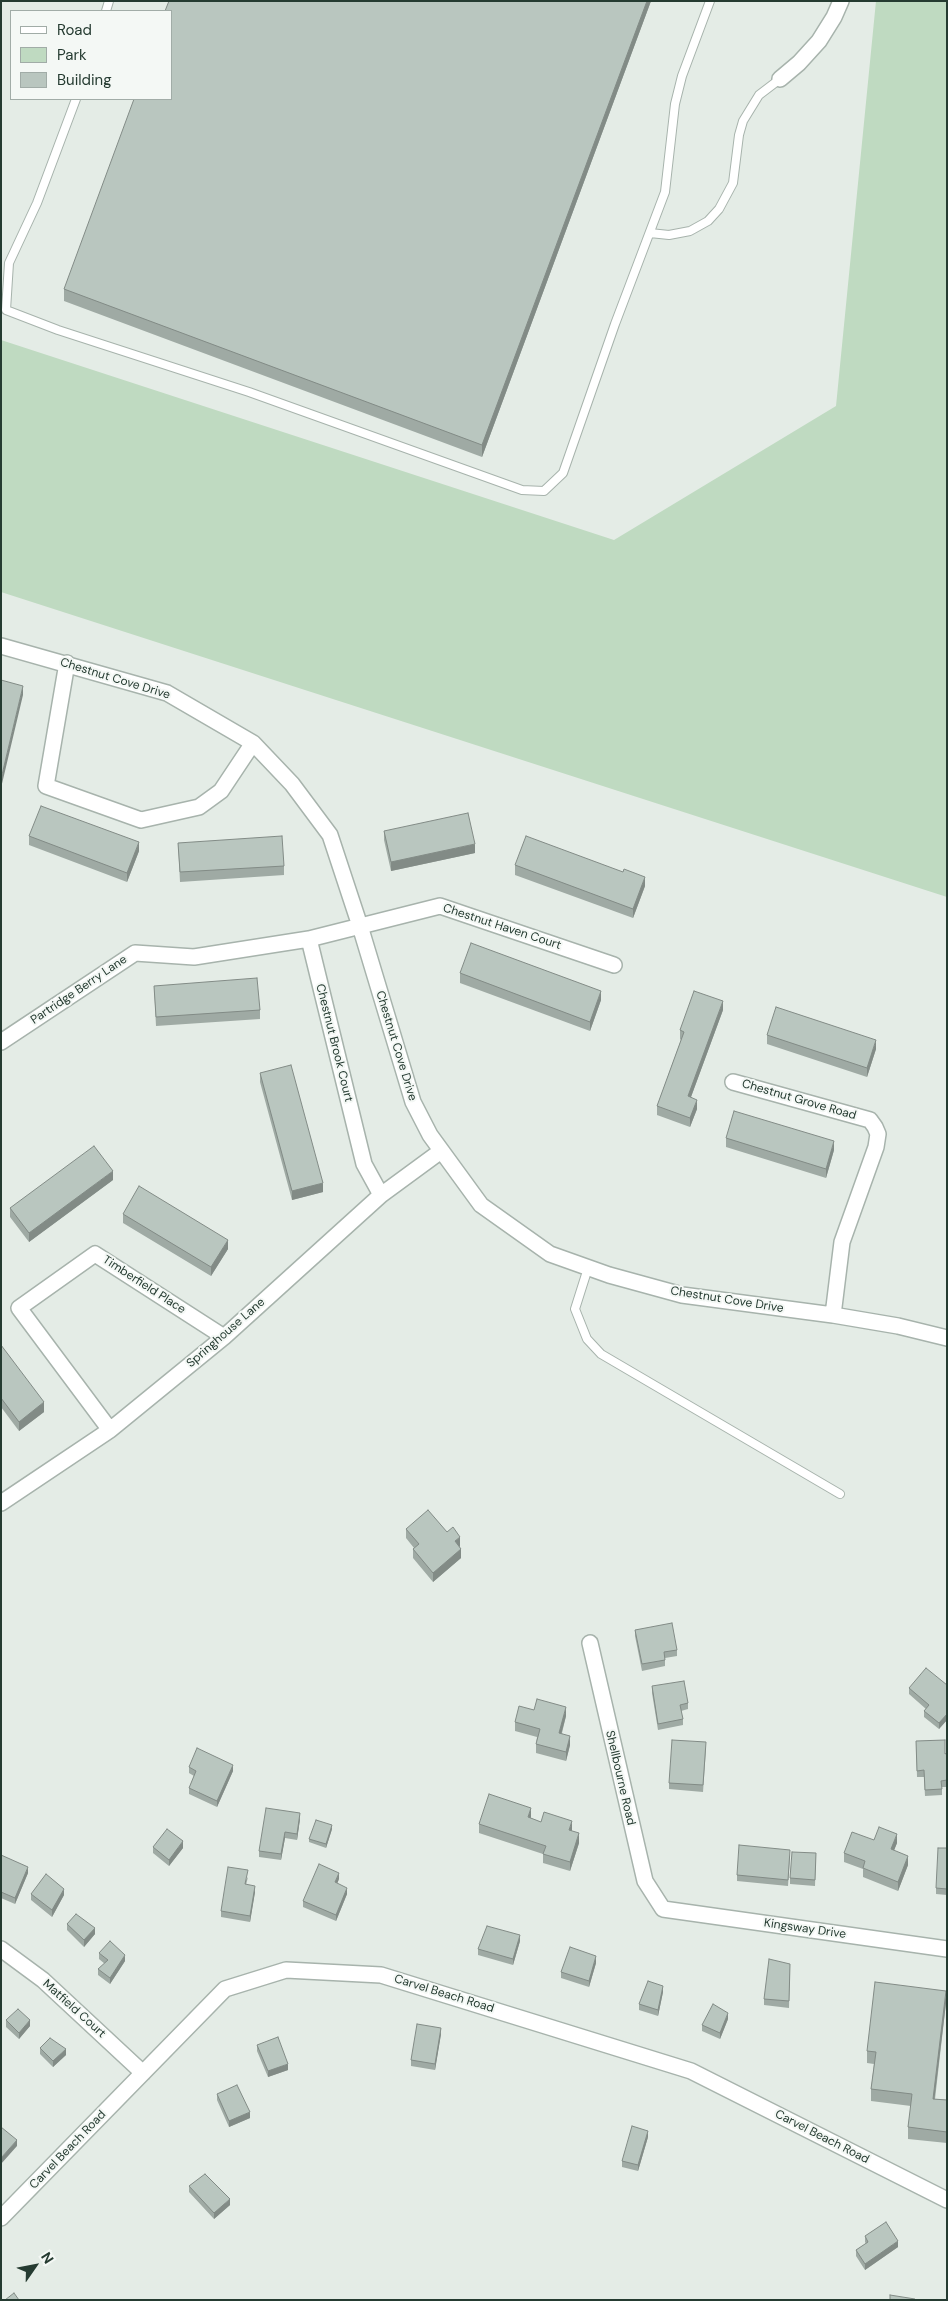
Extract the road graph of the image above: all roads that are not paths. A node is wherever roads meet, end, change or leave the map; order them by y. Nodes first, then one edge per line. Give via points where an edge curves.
1 (710, 1) edge
2 (841, 1) edge
3 (780, 79) joint
4 (76, 100) edge
5 (650, 233) junction
6 (1, 646) edge
7 (67, 663) junction
8 (253, 743) junction
9 (360, 926) junction
10 (309, 939) junction
11 (614, 965) dead end
12 (1, 1042) edge
13 (733, 1082) dead end
14 (441, 1151) junction
15 (381, 1195) junction
16 (588, 1268) junction
17 (833, 1315) junction
18 (224, 1336) junction
19 (947, 1338) edge
20 (110, 1430) junction
21 (840, 1494) dead end
22 (1, 1503) edge
23 (590, 1643) dead end
24 (662, 1909) joint
25 (1, 1949) edge
26 (947, 1949) edge
27 (144, 2073) junction
28 (947, 2200) edge
29 (1, 2218) edge

1 - 5 lane via 682,76 675,104 665,192
2 - 3 street via 819,41
3 - 5 lane via 759,96 743,121 735,175 719,209 708,221 690,231 669,235
4 - 5 lane via 37,203 9,263 6,310 522,490 544,491 563,473
6 - 7 street, Chestnut Cove Drive
7 - 8 street, Chestnut Cove Drive via 167,693
7 - 8 street via 46,786 141,820 199,807 221,791
8 - 9 street, Chestnut Cove Drive via 292,784 330,835
9 - 10 street
9 - 11 street, Chestnut Haven Court via 440,906
9 - 14 street, Chestnut Cove Drive via 413,1102
10 - 12 street, Partridge Berry Lane via 194,957 135,953
10 - 15 street, Chestnut Brook Court via 364,1164
13 - 17 street, Chestnut Grove Road via 870,1120 875,1127 878,1134 876,1147 842,1242
14 - 15 street, Springhouse Lane
14 - 16 street, Chestnut Cove Drive via 481,1205 550,1254
15 - 18 street, Springhouse Lane
16 - 17 street, Chestnut Cove Drive via 682,1294
16 - 21 lane via 575,1309 587,1339 601,1354
17 - 19 street, Chestnut Cove Drive
18 - 20 street, Springhouse Lane
18 - 20 street, Timberfield Place via 95,1254 19,1308
20 - 22 street, Springhouse Lane
23 - 24 street, Shellbourne Road via 645,1881
24 - 26 street, Kingsway Drive
25 - 27 street, Matfield Court via 43,1980
27 - 28 street, Carvel Beach Road via 225,1989 286,1970 381,1975 691,2071
27 - 29 street, Carvel Beach Road

